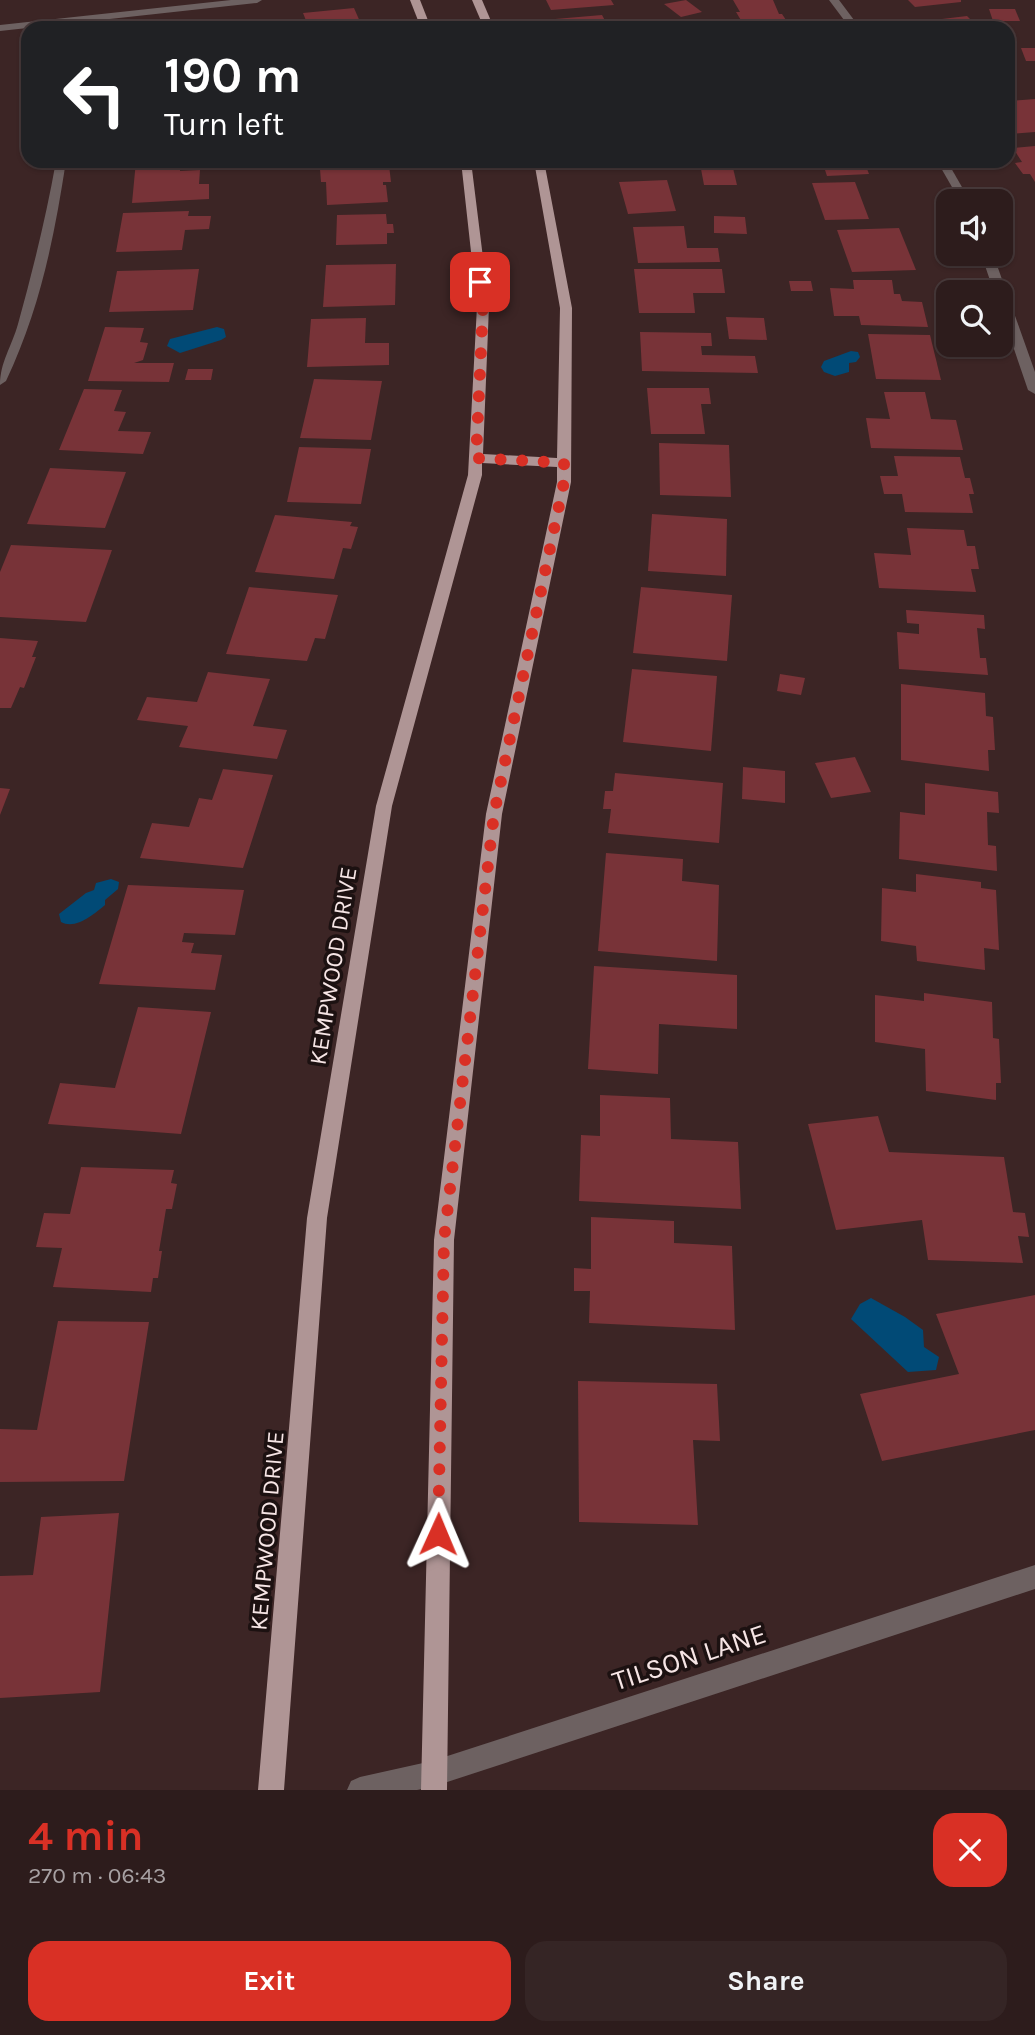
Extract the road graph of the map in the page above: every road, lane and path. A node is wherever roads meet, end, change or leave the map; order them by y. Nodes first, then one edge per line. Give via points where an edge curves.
1 (257, 0) edge
2 (415, 0) edge
3 (477, 0) edge
4 (834, 0) edge
5 (92, 21) edge
6 (423, 21) edge
7 (486, 21) edge
8 (850, 21) edge
9 (21, 27) edge
10 (0, 28) edge
11 (60, 168) edge
12 (467, 168) edge
13 (540, 168) edge
14 (946, 168) edge
15 (958, 189) edge
16 (1013, 327) edge
17 (0, 381) edge
18 (1035, 390) edge
19 (476, 458) junction
20 (564, 463) junction
21 (1035, 1577) edge
22 (433, 1782) edge
23 (271, 1790) edge
24 (360, 1790) edge

1 - 5 street
2 - 6 main road
3 - 7 main road
4 - 8 street
9 - 10 street
11 - 17 street via 50,230 22,334
12 - 19 main road, KEMPWOOD DRIVE via 483,306
13 - 20 main road via 566,308
14 - 15 street
16 - 18 street
19 - 20 main road
19 - 23 main road, KEMPWOOD DRIVE via 384,806 319,1205
20 - 22 main road via 564,482 494,814 444,1240
21 - 22 street, TILSON LANE
22 - 24 street, TILSON LANE

